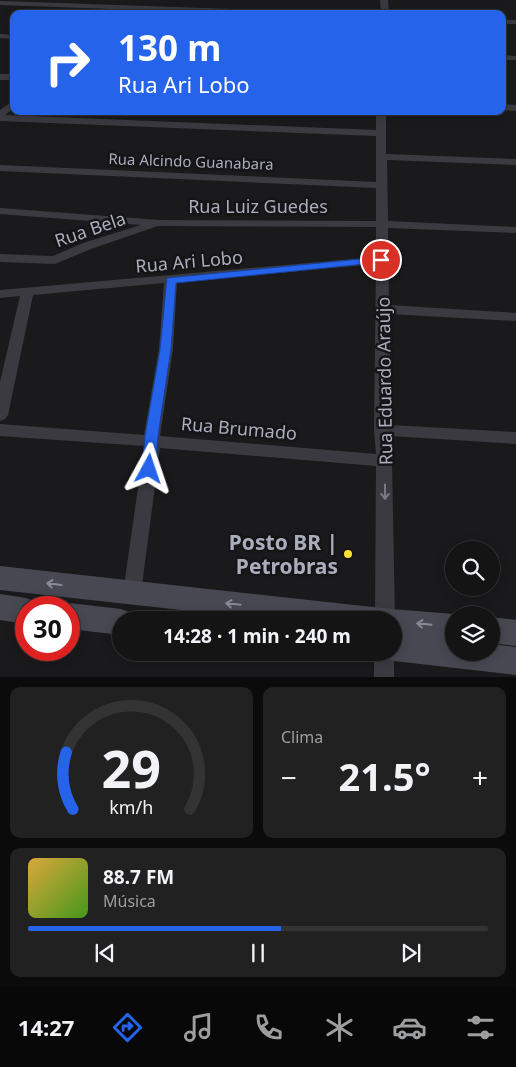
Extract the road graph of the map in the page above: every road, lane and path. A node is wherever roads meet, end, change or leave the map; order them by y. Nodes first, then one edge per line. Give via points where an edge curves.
1 (0, 3) edge
2 (123, 3) edge
3 (250, 10) edge
4 (10, 107) edge
5 (381, 115) edge
6 (0, 116) edge
7 (380, 134) junction
8 (382, 157) junction
9 (516, 162) edge
10 (0, 168) edge
11 (381, 184) junction
12 (0, 211) edge
13 (160, 223) junction
14 (383, 224) junction
15 (516, 230) edge
16 (0, 258) edge
17 (381, 260) junction
18 (171, 280) junction
19 (27, 293) junction
20 (0, 294) edge
21 (383, 309) junction
22 (516, 317) edge
23 (0, 415) edge
24 (0, 430) edge
25 (382, 430) junction
26 (516, 438) edge
27 (151, 441) junction
28 (385, 460) junction
29 (0, 578) edge
30 (97, 590) junction
31 (132, 593) junction
32 (0, 607) edge
33 (15, 609) edge
34 (301, 611) edge
35 (386, 611) edge
36 (80, 616) edge
37 (80, 617) edge
38 (112, 621) edge
39 (402, 622) edge
40 (445, 626) edge
41 (500, 631) edge
42 (516, 633) edge
43 (402, 648) edge
44 (384, 661) edge
45 (516, 661) edge
46 (384, 677) edge

1 - 2 street
2 - 3 street
4 - 6 street
5 - 7 street, Rua Eduardo Araújo
6 - 7 street
7 - 8 street, Rua Eduardo Araújo
8 - 9 street
8 - 11 street, Rua Eduardo Araújo
10 - 11 street, Rua Alcindo Guanabara
11 - 14 street, Rua Eduardo Araújo
12 - 13 street, Rua Luiz Guedes
13 - 14 street, Rua Luiz Guedes
13 - 16 street, Rua Bela via 95,243 55,260
14 - 15 street, Rua Luiz Guedes
14 - 17 street, Rua Eduardo Araújo
17 - 18 street, Rua Ari Lobo
17 - 21 street, Rua Eduardo Araújo
18 - 19 street, Rua Ari Lobo
18 - 27 street via 166,349
19 - 20 street, Rua Ari Lobo
19 - 23 street
21 - 22 street
21 - 25 street, Rua Eduardo Araújo
24 - 27 street, Rua Brumado
25 - 26 street
25 - 28 street, Rua Eduardo Araújo
27 - 28 street, Rua Brumado
27 - 31 street
28 -> 35 street, Rua Eduardo Araújo
30 -> 29 main road
30 - 31 main road
30 - 36 main road
34 -> 31 main road
32 - 33 main road
37 - 38 main road
40 -> 39 main road
41 - 42 main road
43 - 45 main road
44 - 46 street

